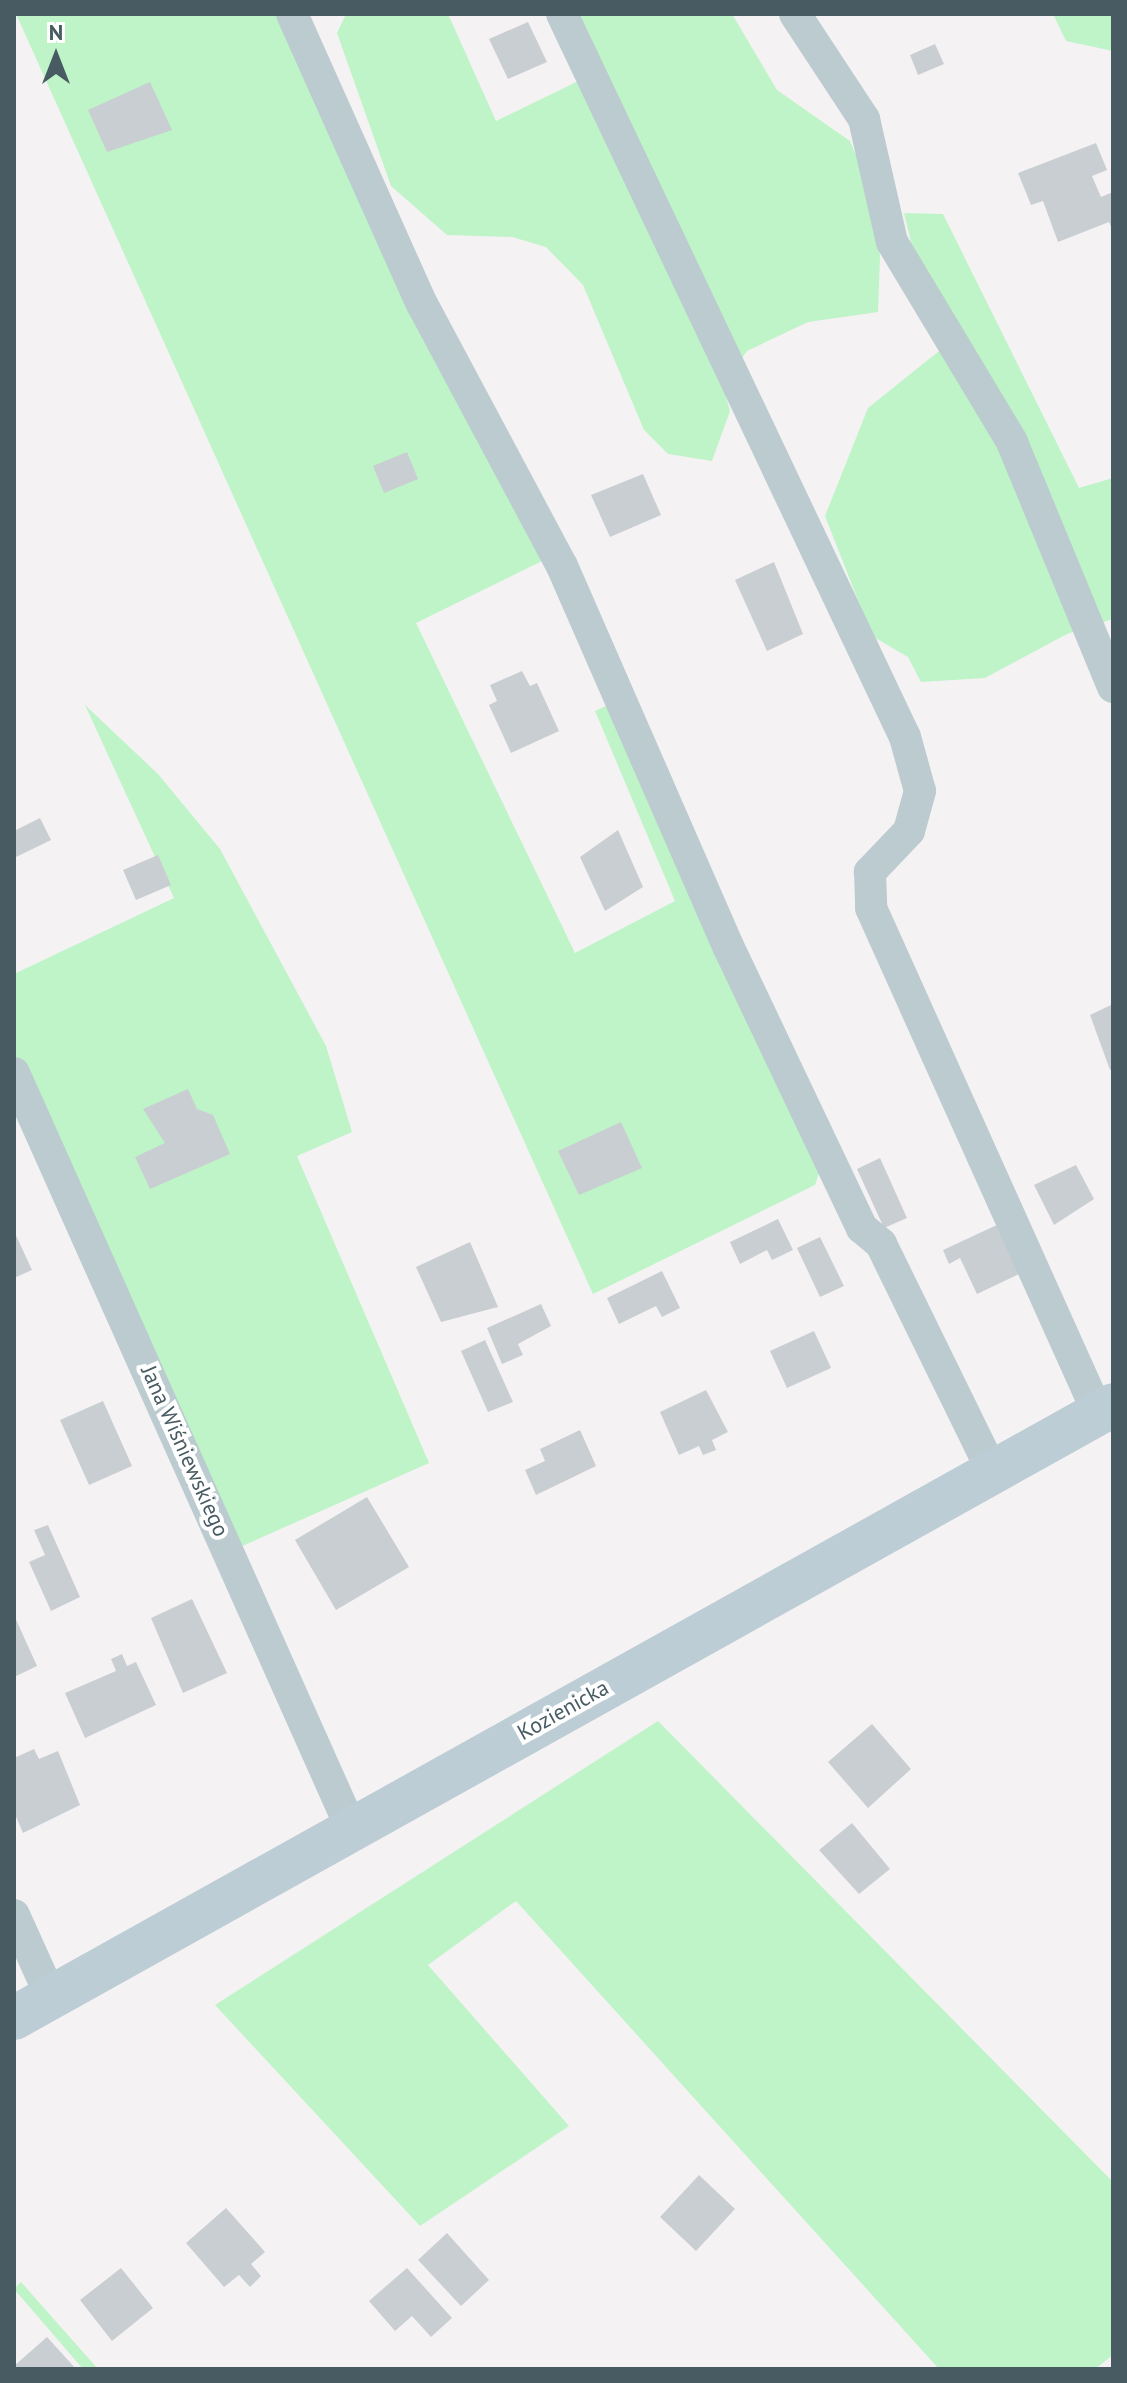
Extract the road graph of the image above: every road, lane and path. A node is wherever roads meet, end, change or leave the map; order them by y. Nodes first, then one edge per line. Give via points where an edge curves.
1 (292, 14) edge
2 (562, 14) edge
3 (795, 14) edge
4 (1113, 687) edge
5 (14, 1073) edge
6 (1105, 1409) edge
7 (992, 1471) junction
8 (352, 1830) junction
9 (14, 1915) edge
10 (32, 2008) edge

1 - 7 street via 422,304 562,566 728,946 862,1228 881,1244
2 - 6 street via 905,737 920,791 909,831 870,872 871,908
3 - 4 street via 864,119 892,242 1012,442
5 - 8 street, Jana Wiśniewskiego
6 - 7 main road, Kozienicka
7 - 8 main road, Kozienicka
8 - 10 main road, Kozienicka
9 - 10 street

